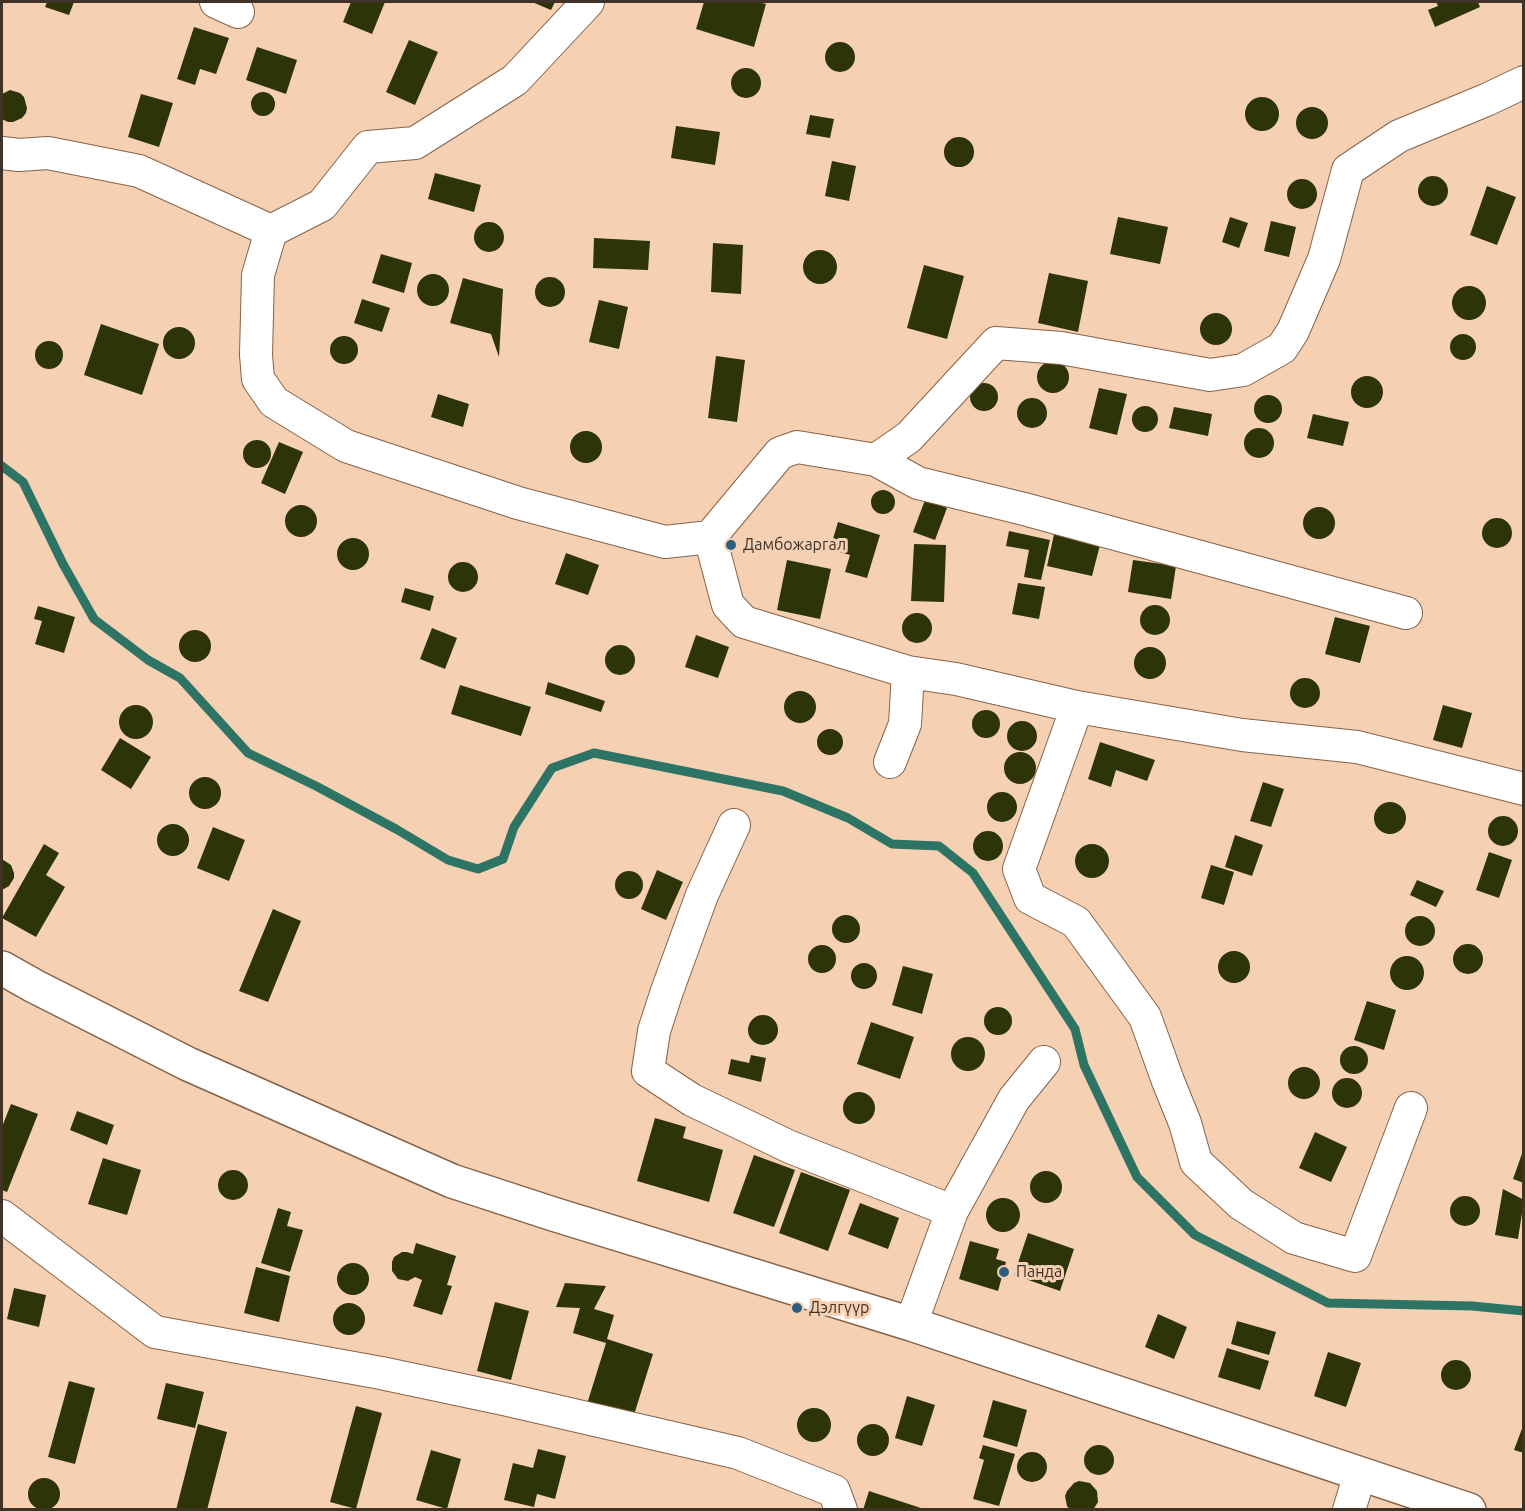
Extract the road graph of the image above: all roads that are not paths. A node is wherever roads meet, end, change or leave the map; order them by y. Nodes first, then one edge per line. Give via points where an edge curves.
1 (588, 2) edge
2 (1524, 82) edge
3 (2, 153) edge
4 (271, 231) junction
5 (876, 460) junction
6 (710, 537) junction
7 (1406, 613) dead end
8 (908, 672) junction
9 (1077, 707) junction
10 (890, 762) dead end
11 (1524, 789) edge
12 (734, 825) dead end
13 (2, 968) edge
14 (1044, 1062) dead end
15 (1411, 1108) dead end
16 (952, 1211) junction
17 (2, 1216) edge
18 (911, 1324) junction
19 (1360, 1474) junction
20 (842, 1509) edge
21 (1349, 1509) edge
22 (1469, 1509) edge

1 - 4 street via 515,80 415,143 368,147 322,205
2 - 5 street via 1399,136 1348,170 1324,259 1282,348 1243,370 1210,375 1061,348 996,342 909,437
3 - 4 street via 48,153 139,171
4 - 6 street via 258,275 256,355 258,379 274,402 346,446 518,503 665,542
5 - 6 street via 797,447 780,453
5 - 7 street via 918,483
6 - 8 street via 728,604 744,622
8 - 9 street
8 - 10 street via 905,723
9 - 11 street via 1242,735 1357,747
9 - 15 street via 1019,868 1030,898 1076,922 1145,1017 1196,1162 1240,1204 1294,1238 1355,1256
12 - 16 street via 702,895 667,991 654,1031 648,1071 692,1100 790,1147
13 - 18 street via 188,1064 452,1181
14 - 16 street via 1014,1099
16 - 18 street
17 - 20 street via 155,1332 504,1399 738,1453 834,1491
18 - 19 street
19 - 21 street
19 - 22 street

